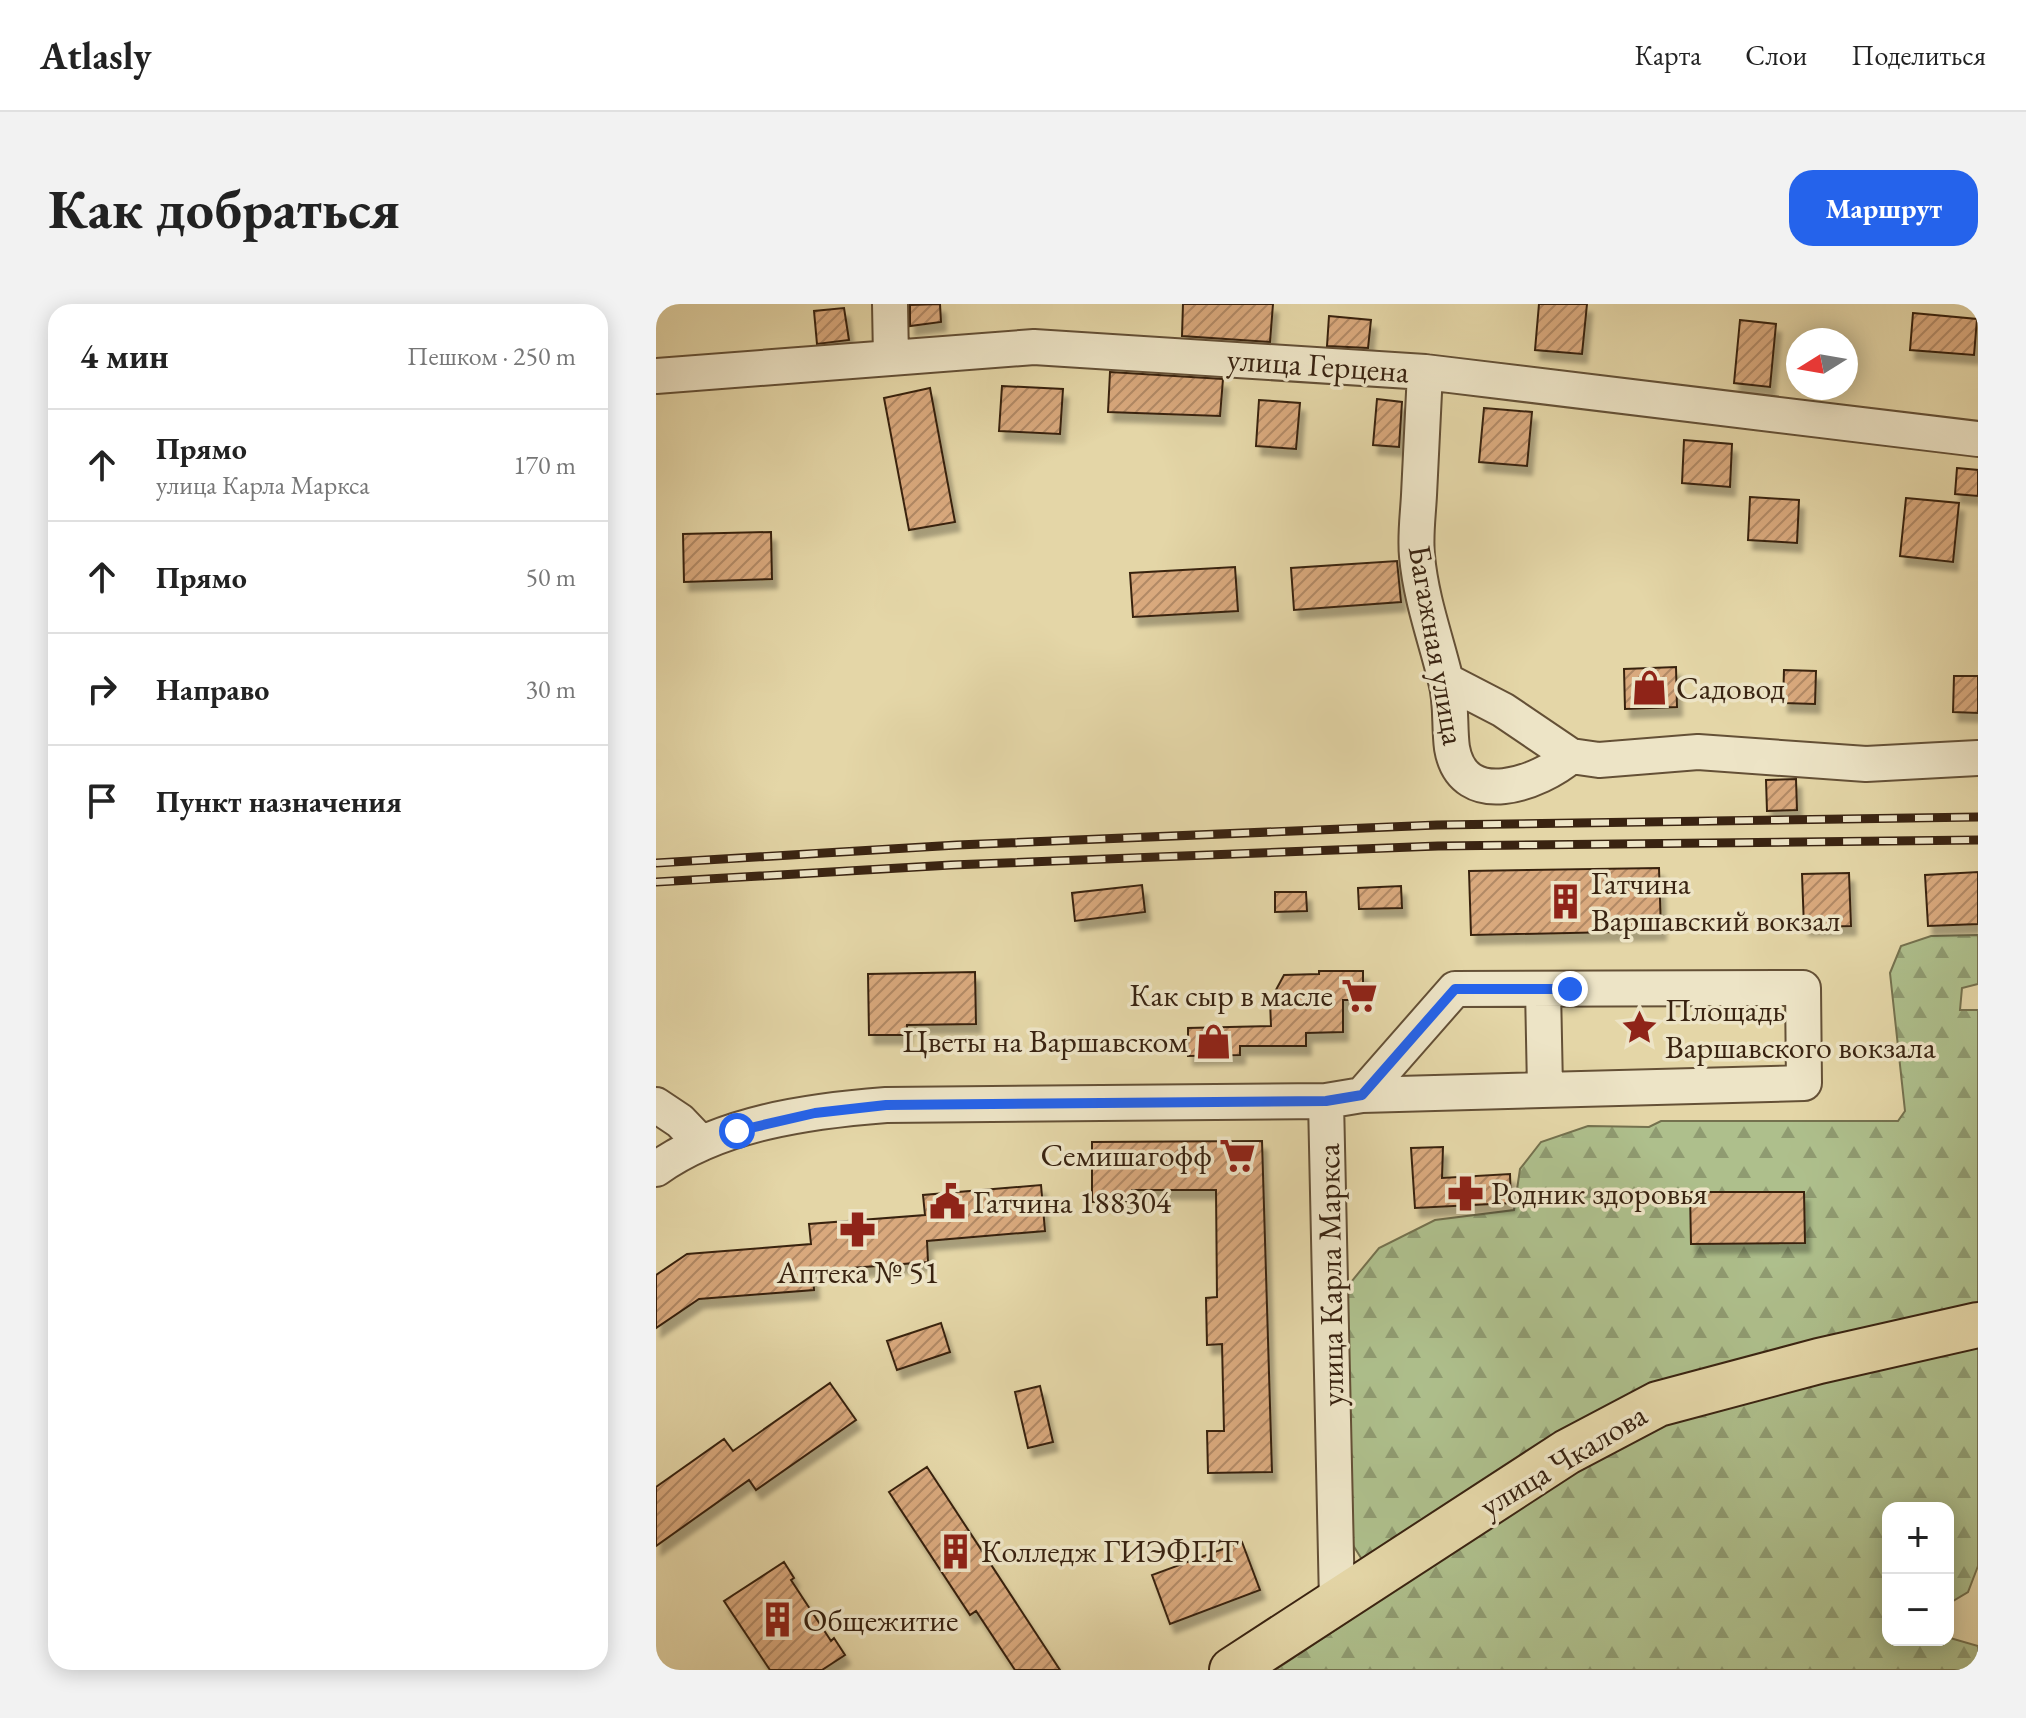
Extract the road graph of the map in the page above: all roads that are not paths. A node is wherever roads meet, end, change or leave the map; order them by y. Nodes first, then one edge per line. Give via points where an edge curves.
1 (890, 304) edge
2 (891, 358) junction
3 (1425, 372) junction
4 (656, 376) edge
5 (1978, 439) edge
6 (1447, 681) junction
7 (1477, 700) junction
8 (1452, 724) junction
9 (1571, 756) junction
10 (1978, 758) edge
11 (1543, 989) junction
12 (1545, 1088) junction
13 (1362, 1095) junction
14 (1326, 1101) junction
15 (656, 1105) edge
16 (701, 1143) junction
17 (656, 1169) edge
18 (1978, 1325) edge
19 (1337, 1602) junction
20 (1232, 1670) edge

1 - 2 street
2 - 3 street, улица Герцена via 1034,347
2 - 4 street, улица Герцена
3 - 5 street, улица Герцена
3 - 6 street, Багажная улица via 1416,553 1426,612
6 - 7 street
6 - 8 street, Багажная улица
7 - 8 street
7 - 9 street via 1503,710
8 - 9 street, Багажная улица via 1458,765 1489,787 1538,779
9 - 10 street via 1599,760 1698,752 1866,764
11 - 12 street
11 - 12 street via 1803,988 1804,1083
11 - 13 street via 1455,989
12 - 13 street
13 - 14 street
14 - 16 street, улица Карла Маркса via 886,1105 774,1121
14 - 19 street, улица Карла Маркса
15 - 16 street
16 - 17 street, улица Карла Маркса
18 - 19 main road, улица Чкалова via 1658,1404 1567,1452
19 - 20 main road, улица Чкалова

